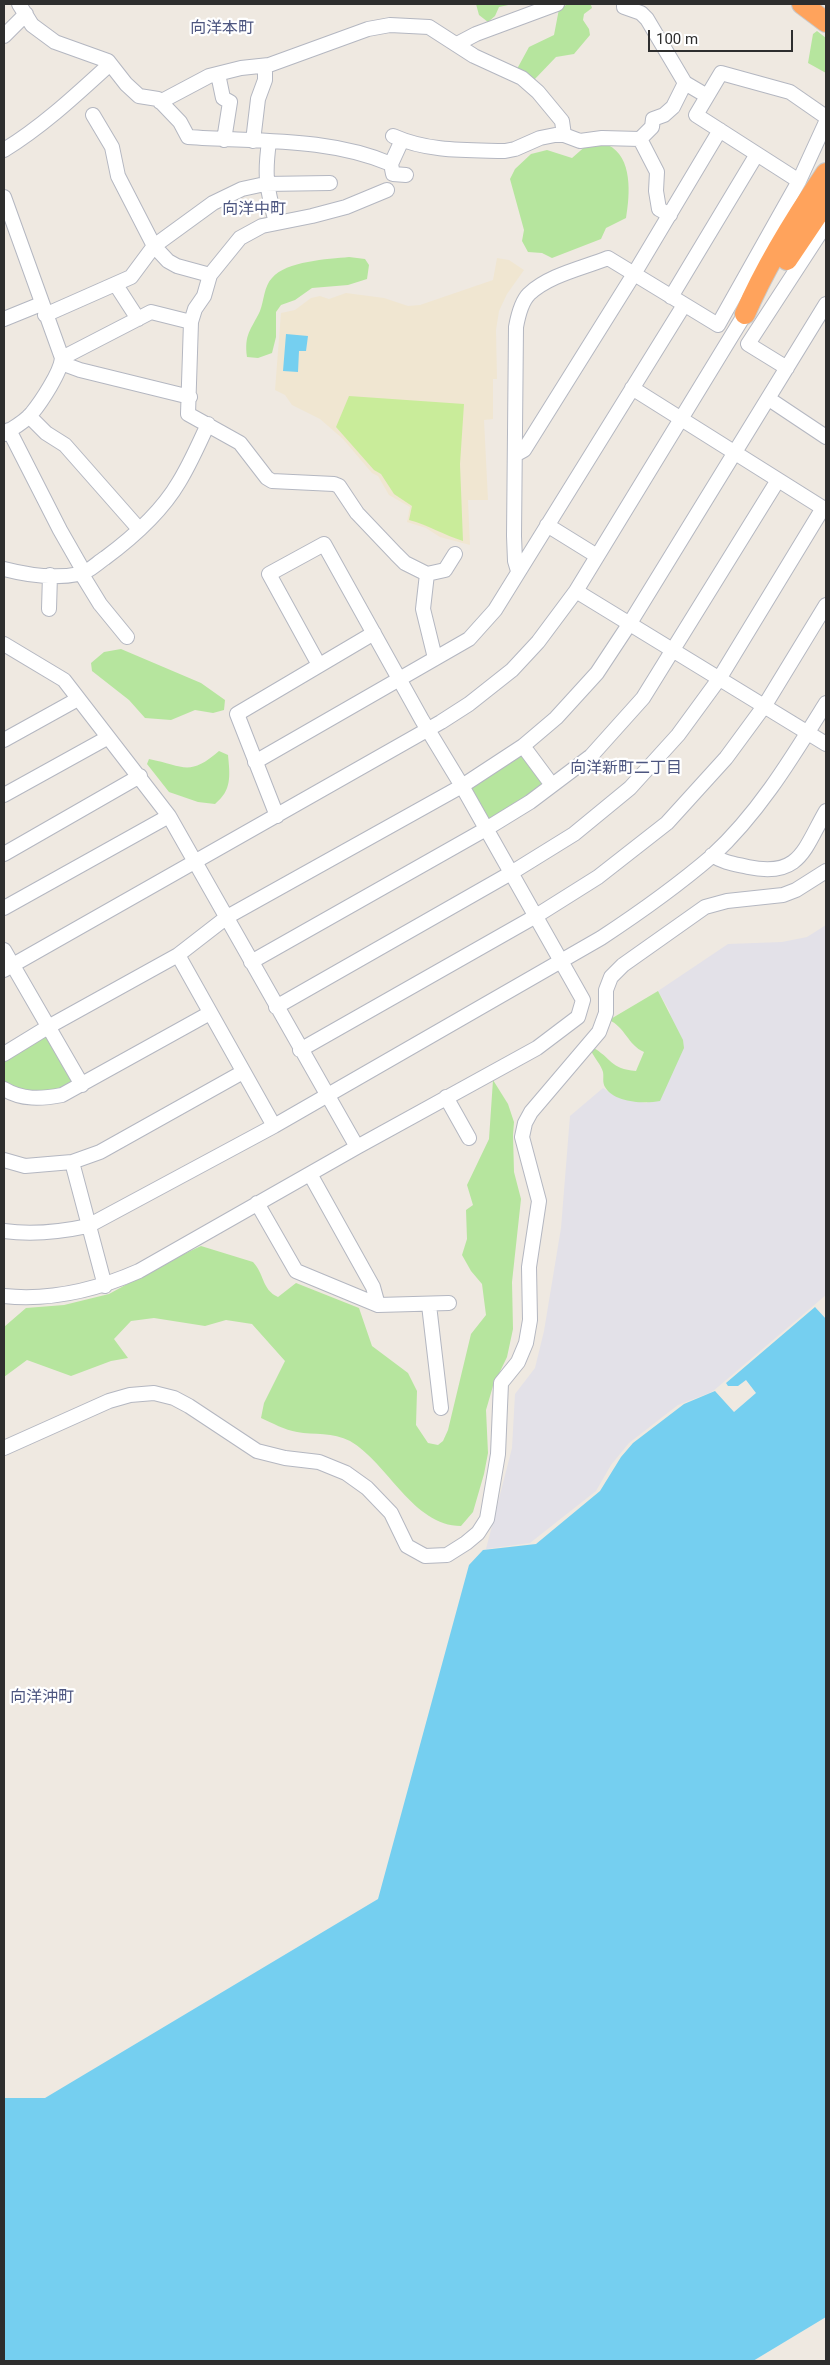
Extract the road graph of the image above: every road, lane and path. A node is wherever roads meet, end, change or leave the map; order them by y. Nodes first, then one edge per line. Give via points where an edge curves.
1 (557, 4) edge
2 (624, 4) edge
3 (802, 4) edge
4 (23, 9) edge
5 (826, 21) edge
6 (4, 36) edge
7 (457, 44) junction
8 (110, 64) junction
9 (265, 66) junction
10 (218, 74) junction
11 (685, 83) junction
12 (708, 96) junction
13 (160, 102) junction
14 (93, 115) dead end
15 (826, 117) edge
16 (826, 122) edge
17 (720, 130) junction
18 (564, 136) junction
19 (640, 139) junction
20 (224, 140) junction
21 (253, 141) junction
22 (268, 142) junction
23 (4, 150) edge
24 (757, 154) junction
25 (391, 164) junction
26 (826, 173) edge
27 (406, 174) dead end
28 (799, 182) junction
29 (330, 183) dead end
30 (266, 184) junction
31 (826, 188) edge
32 (387, 190) dead end
33 (4, 197) edge
34 (826, 202) edge
35 (670, 215) junction
36 (276, 223) junction
37 (826, 224) edge
38 (154, 246) junction
39 (634, 274) junction
40 (210, 275) junction
41 (116, 285) junction
42 (671, 297) junction
43 (826, 304) edge
44 (684, 305) junction
45 (43, 309) junction
46 (745, 314) junction
47 (4, 318) edge
48 (138, 318) junction
49 (191, 322) junction
50 (61, 361) junction
51 (787, 368) junction
52 (632, 388) junction
53 (190, 397) junction
54 (769, 399) junction
55 (30, 415) junction
56 (681, 419) junction
57 (208, 424) junction
58 (6, 432) edge
59 (826, 437) edge
60 (734, 453) junction
61 (515, 455) junction
62 (778, 480) junction
63 (825, 509) edge
64 (547, 525) junction
65 (139, 529) junction
66 (455, 554) dead end
67 (597, 556) junction
68 (4, 569) edge
69 (518, 572) junction
70 (82, 573) junction
71 (427, 574) junction
72 (50, 575) junction
73 (576, 591) junction
74 (826, 605) edge
75 (49, 609) dead end
76 (630, 623) junction
77 (374, 633) junction
78 (127, 637) dead end
79 (4, 644) edge
80 (674, 652) junction
81 (435, 658) junction
82 (319, 665) junction
83 (399, 678) junction
84 (719, 679) junction
85 (78, 699) junction
86 (826, 703) edge
87 (765, 705) junction
88 (428, 730) junction
89 (807, 733) junction
90 (107, 738) junction
91 (4, 740) edge
92 (826, 744) edge
93 (523, 746) junction
94 (256, 762) junction
95 (140, 776) junction
96 (552, 785) junction
97 (462, 786) junction
98 (4, 795) edge
99 (826, 811) edge
100 (169, 816) junction
101 (277, 816) junction
102 (486, 829) junction
103 (4, 854) edge
104 (712, 855) junction
105 (195, 862) junction
106 (826, 871) edge
107 (511, 873) junction
108 (4, 908) edge
109 (536, 916) junction
110 (227, 917) junction
111 (4, 950) edge
112 (178, 955) junction
113 (251, 962) junction
114 (560, 962) junction
115 (8, 968) edge
116 (276, 1007) junction
117 (210, 1013) junction
118 (48, 1027) junction
119 (300, 1050) junction
120 (4, 1054) edge
121 (242, 1072) junction
122 (82, 1085) junction
123 (4, 1089) edge
124 (326, 1095) junction
125 (446, 1097) junction
126 (274, 1126) junction
127 (469, 1138) dead end
128 (357, 1147) junction
129 (4, 1160) edge
130 (72, 1162) junction
131 (310, 1174) junction
132 (257, 1203) junction
133 (88, 1226) junction
134 (4, 1231) edge
135 (105, 1286) junction
136 (4, 1296) edge
137 (449, 1303) dead end
138 (378, 1305) junction
139 (429, 1305) junction
140 (441, 1408) dead end
141 (4, 1448) edge

1 - 7 street
2 - 11 street via 624,7 641,13 647,19
3 - 5 highway
4 - 6 street
4 - 8 street via 32,25 55,42
7 - 9 street via 429,26 390,25 368,29
7 - 18 street via 474,56 522,78 562,121
8 - 13 street via 139,96
8 - 23 street via 58,111
9 - 10 street
9 - 21 street via 266,80 258,99
10 - 13 street
10 - 20 street via 224,98 230,102
11 - 12 street
11 - 19 street via 673,107 653,119 652,127
12 - 15 street via 721,73 790,92
12 - 17 street via 696,115
13 - 20 street via 180,122 188,137
14 - 38 street via 112,147 118,176
16 - 28 street
17 - 24 street
17 - 35 street
18 - 19 street via 580,141
18 - 25 street via 540,138 505,151 439,150 397,138
19 - 35 street via 657,172 659,209
20 - 21 street
21 - 22 street
22 - 25 street via 334,146
22 - 30 street via 264,172
24 - 28 street
24 - 42 street
25 - 27 street via 392,174
26 - 46 highway via 802,208
28 - 44 street via 718,325
29 - 30 street
30 - 36 street
30 - 38 street via 242,189 212,203
31 - 46 highway
32 - 36 street via 346,207
33 - 45 street
34 - 46 highway via 758,302
35 - 39 street
36 - 40 street via 240,238
37 - 51 street via 748,344
38 - 40 street via 177,266
38 - 41 street via 131,277
39 - 42 street
39 - 61 street via 524,450
39 - 61 street via 608,258 545,283 528,295 516,327
40 - 49 street
41 - 45 street
41 - 48 street
42 - 44 street
43 - 51 street
44 - 52 street
45 - 47 street
45 - 50 street
46 - 56 street
48 - 49 street via 151,312
48 - 50 street
49 - 53 street
50 - 53 street via 80,370
50 - 55 street
51 - 54 street
52 - 56 street
52 - 64 street
53 - 57 street via 188,414
54 - 59 street
54 - 60 street
55 - 58 street
55 - 65 street via 46,433 65,444
56 - 60 street
56 - 67 street
57 - 65 street via 175,489
57 - 71 street via 240,443 272,481 339,486 357,513 396,554
58 - 70 street
60 - 62 street
60 - 76 street
61 - 69 street via 515,561
62 - 63 street
62 - 80 street
63 - 84 street
64 - 67 street
64 - 69 street
65 - 70 street
66 - 71 street via 445,570
67 - 73 street
68 - 72 street
69 - 81 street via 482,626 469,639
70 - 72 street
70 - 78 street via 100,604
71 - 81 street via 424,609
72 - 75 street
73 - 76 street
73 - 88 street via 538,642 512,670 469,704
74 - 87 street
76 - 80 street
76 - 93 street via 597,673 556,718
77 - 82 street
77 - 82 street via 324,544 269,574
77 - 83 street
79 - 85 street via 64,680
80 - 84 street
80 - 96 street via 644,698 591,756
81 - 83 street
82 - 94 street via 237,714
83 - 88 street
83 - 94 street
84 - 87 street
84 - 107 street via 678,735 630,788 574,834
85 - 90 street
85 - 91 street
86 - 89 street
87 - 89 street
87 - 109 street via 726,758 667,823 598,877
88 - 97 street
88 - 101 street
89 - 92 street
89 - 104 street via 772,785
90 - 95 street
90 - 98 street
93 - 96 street
93 - 97 street
94 - 101 street
95 - 100 street
95 - 103 street
96 - 102 street
97 - 102 street
97 - 110 street
99 - 104 street via 799,859 785,868 766,871 722,862
100 - 105 street
100 - 108 street
101 - 105 street
102 - 107 street
102 - 113 street
104 - 114 street via 634,916
105 - 110 street
105 - 115 street
106 - 141 street via 783,895 727,901 705,907 622,965 611,976 606,990 606,1013 599,1032 525,1123 523,1146 539,1201 529,1267 530,1320 518,1362 501,1383 498,1454 487,1518 478,1533 466,1543 447,1555 426,1556 406,1546 391,1513 367,1488 346,1473 319,1462 258,1452 189,1406 154,1393 130,1394 109,1401
107 - 109 street
107 - 116 street
109 - 114 street
109 - 119 street
110 - 112 street
110 - 113 street
111 - 115 street
112 - 117 street
112 - 118 street
113 - 116 street
114 - 124 street
114 - 125 street via 583,1000 578,1017 537,1048
115 - 118 street
116 - 119 street
117 - 121 street
117 - 122 street
118 - 120 street
118 - 122 street
119 - 124 street
121 - 126 street
121 - 130 street via 100,1152
122 - 123 street via 48,1098 20,1096
124 - 126 street
124 - 128 street
125 - 127 street
125 - 128 street
126 - 133 street
128 - 131 street
129 - 130 street via 25,1166
130 - 133 street
131 - 132 street
131 - 138 street via 370,1281
132 - 135 street via 139,1271
132 - 138 street via 296,1271
133 - 134 street via 25,1234
133 - 135 street
135 - 136 street via 62,1296
137 - 139 street
138 - 139 street
139 - 140 street

